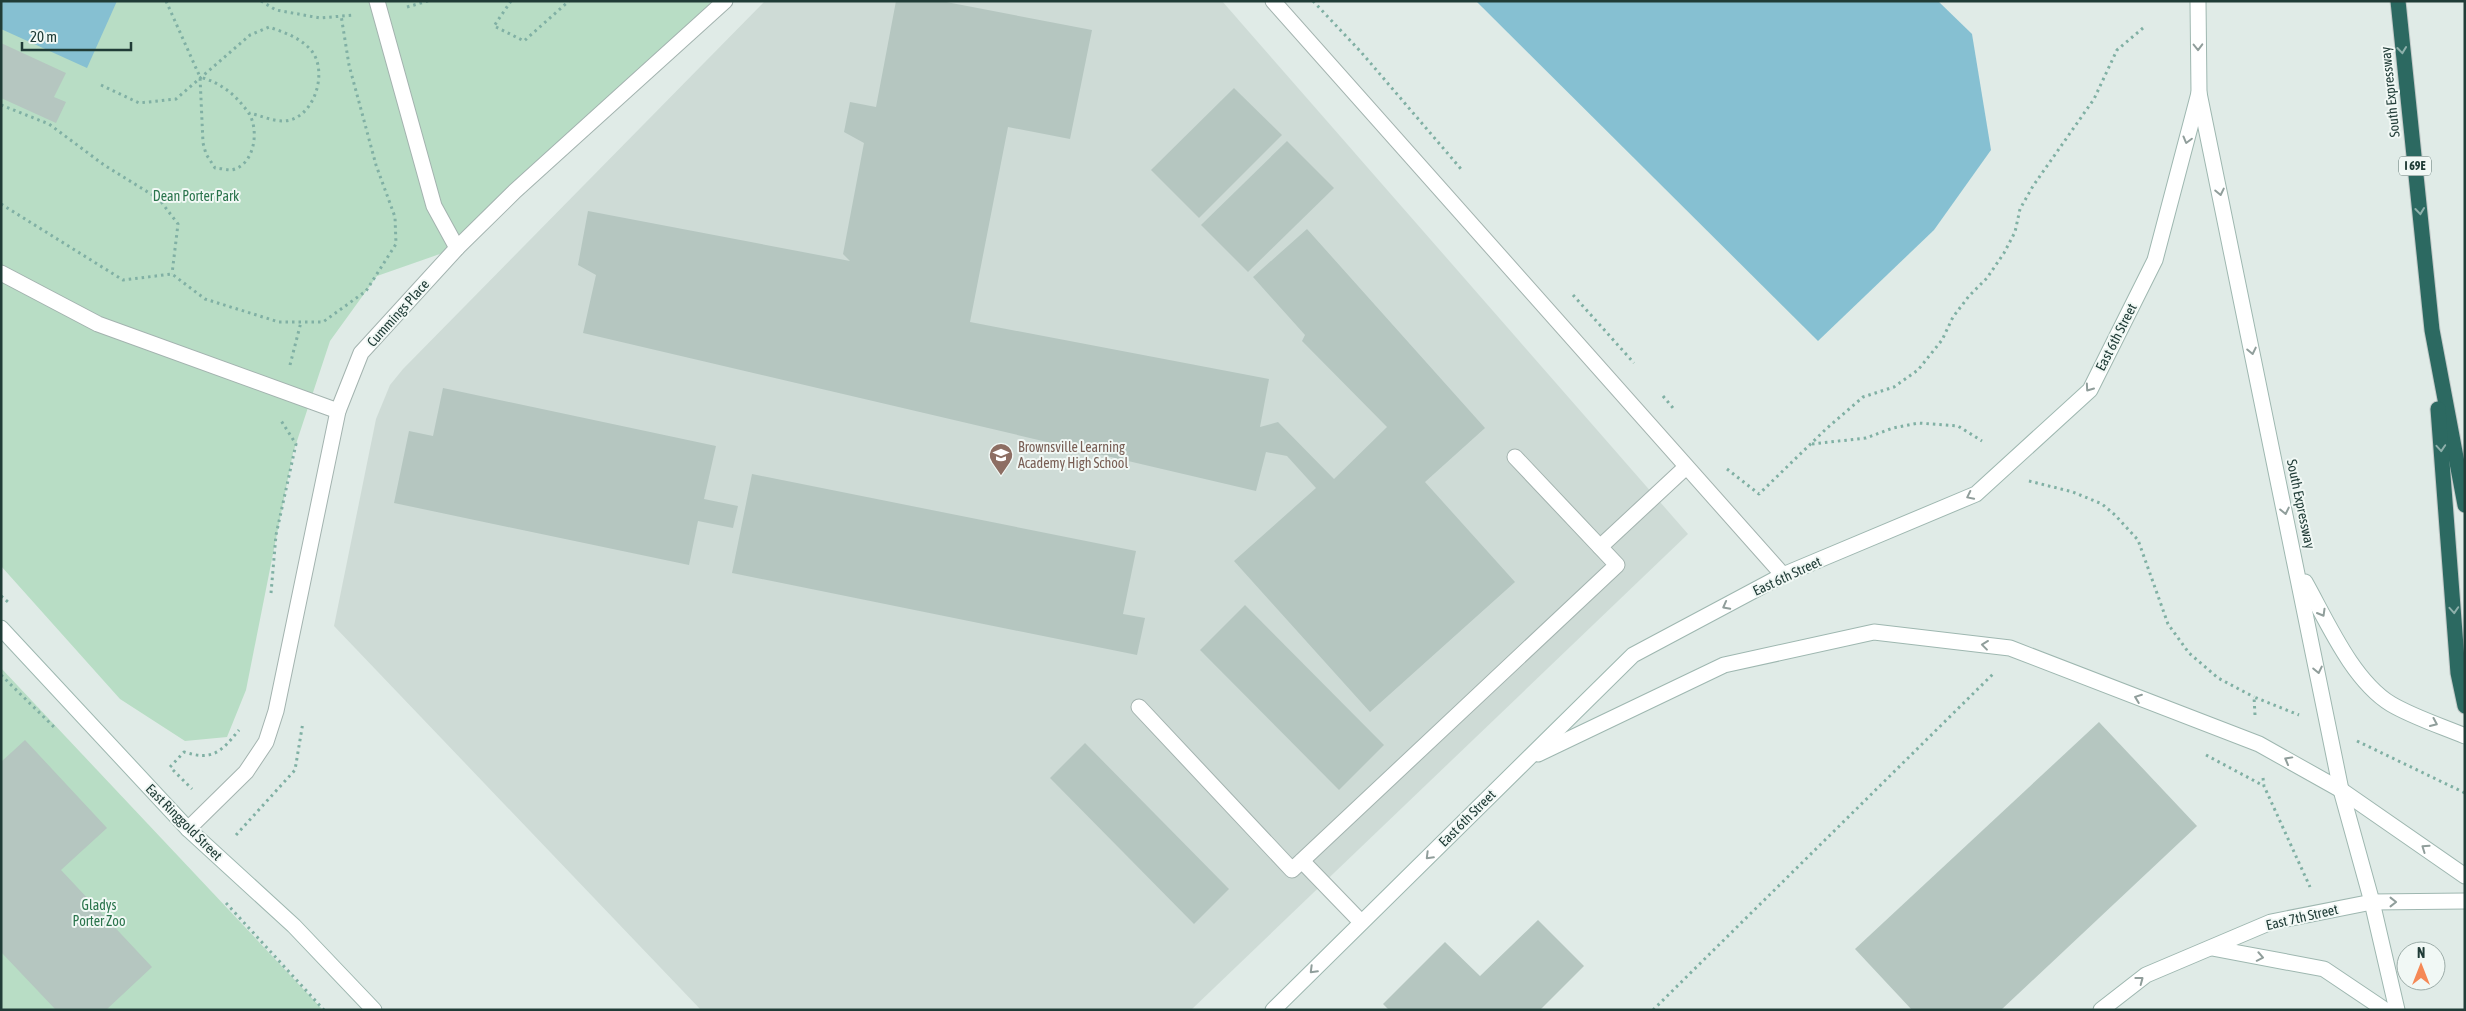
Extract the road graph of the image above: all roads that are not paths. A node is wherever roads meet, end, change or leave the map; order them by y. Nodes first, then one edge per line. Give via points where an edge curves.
1 (725, 1) edge
2 (1273, 1) edge
3 (2198, 1) edge
4 (2398, 1) edge
5 (379, 8) edge
6 (2199, 93) junction
7 (457, 248) junction
8 (1, 273) edge
9 (2432, 330) junction
10 (338, 411) junction
11 (1515, 457) dead end
12 (1686, 467) junction
13 (2465, 505) edge
14 (1600, 547) junction
15 (2298, 570) junction
16 (1783, 575) junction
17 (1, 628) edge
18 (2465, 706) edge
19 (1139, 707) dead end
20 (2465, 736) edge
21 (1526, 760) junction
22 (2341, 790) junction
23 (188, 829) junction
24 (1302, 861) junction
25 (2465, 876) edge
26 (2465, 901) edge
27 (2372, 902) junction
28 (1362, 922) junction
29 (2212, 948) junction
30 (374, 1010) edge
31 (1273, 1010) edge
32 (2101, 1010) edge
33 (2385, 1010) edge
34 (2397, 1010) edge

1 - 7 main road, Cummings Place via 515,191
2 - 12 main road
3 -> 6 main road, South Expressway
4 -> 9 highway, South Expressway / I 69E
5 - 7 main road via 434,206
6 -> 15 main road, South Expressway
6 -> 16 main road, East 6th Street via 2155,260 2090,390 1976,494
7 - 10 main road, Cummings Place via 362,353
8 - 10 main road via 98,324
9 - 13 highway, South Expressway / I 69E
9 -> 18 highway via 2458,673
10 - 23 main road, Cummings Place via 276,711 266,742 246,772
11 - 14 main road
12 - 14 main road
12 - 16 main road
14 - 24 main road via 1617,565
15 -> 20 main road via 2348,658 2367,683 2390,704
15 -> 22 main road, South Expressway
16 -> 21 main road, East 6th Street via 1633,655
17 - 23 main road, East Ringgold Street
19 - 24 main road via 1292,870
22 -> 21 main road via 2259,744 2010,648 1874,632 1724,665
21 -> 28 main road, East 6th Street
25 -> 22 main road
22 - 27 main road, South Expressway
23 - 30 main road, East Ringgold Street via 294,926
24 - 28 main road
27 -> 26 main road, East 7th Street
27 - 29 main road, East 7th Street via 2271,922
27 - 34 main road, South Expressway
28 -> 31 main road, East 6th Street
32 -> 29 main road, East 7th Street via 2146,975
29 -> 33 main road via 2324,969

